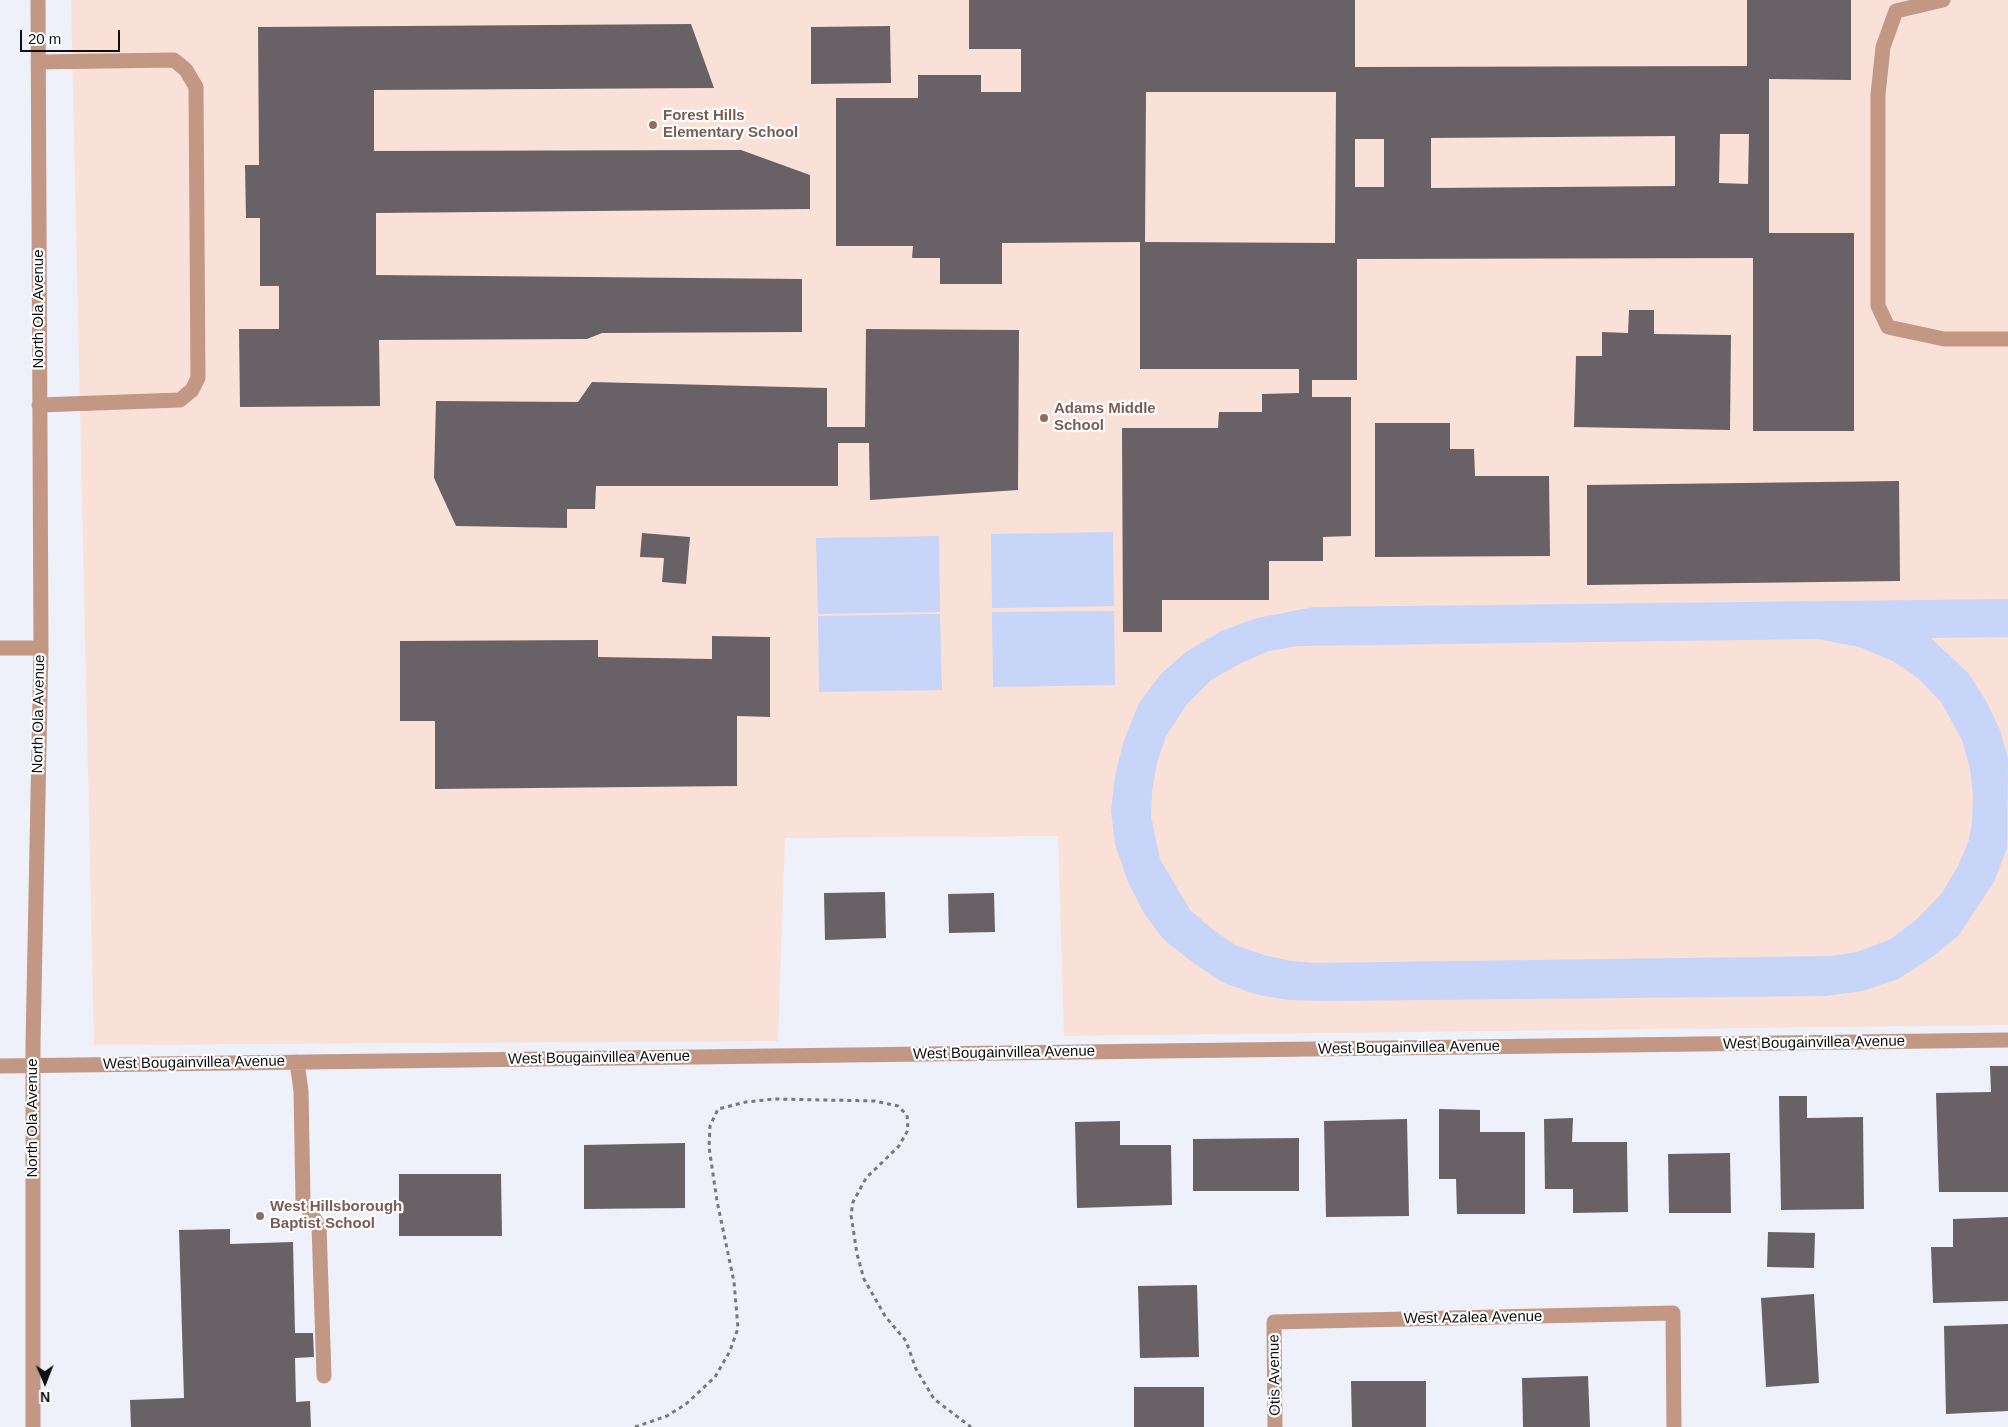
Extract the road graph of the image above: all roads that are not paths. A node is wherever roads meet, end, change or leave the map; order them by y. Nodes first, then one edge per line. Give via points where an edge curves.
1 (38, 0) edge
2 (1943, 0) edge
3 (38, 62) junction
4 (2008, 339) edge
5 (39, 405) junction
6 (0, 648) edge
7 (41, 648) junction
8 (2008, 1040) edge
9 (297, 1062) junction
10 (33, 1065) junction
11 (0, 1066) edge
12 (1274, 1322) joint
13 (324, 1376) dead end
14 (33, 1427) edge
15 (1275, 1427) edge
16 (1674, 1427) edge

1 - 3 street, North Ola Avenue
2 - 4 street via 1896,11 1883,47 1878,95 1878,306 1888,327 1944,339
3 - 5 street, North Ola Avenue
3 - 5 street via 174,60 186,70 196,87 198,378 192,390 180,400
5 - 7 street, North Ola Avenue
6 - 7 street
7 - 10 street, North Ola Avenue
8 - 9 street, West Bougainvillea Avenue
9 - 10 street, West Bougainvillea Avenue
9 - 13 street via 303,1201 319,1226
10 - 11 street, West Bougainvillea Avenue
10 - 14 street, North Ola Avenue
12 - 15 street, Otis Avenue
12 - 16 street, West Azalea Avenue via 1673,1313

